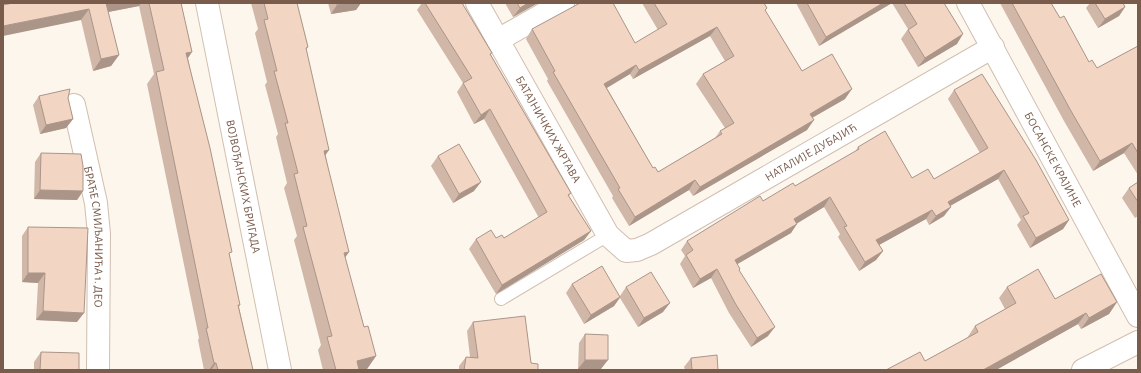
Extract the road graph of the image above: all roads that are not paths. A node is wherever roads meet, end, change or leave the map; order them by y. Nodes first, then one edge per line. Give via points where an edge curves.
1 (207, 3) edge
2 (477, 3) edge
3 (563, 3) edge
4 (968, 3) edge
5 (498, 40) junction
6 (993, 47) junction
7 (74, 105) dead end
8 (608, 235) junction
9 (626, 251) joint
10 (501, 299) dead end
11 (1138, 316) edge
12 (1138, 342) edge
13 (98, 370) edge
14 (280, 370) edge
15 (1084, 370) edge

1 - 14 street, ВОЈВОЂАНСКИХ БРИГАДА
2 - 5 street, БАТАЈНИЧКИХ ЖРТАВА
3 - 5 street
4 - 6 street, БОСАНСКЕ КРАЈИНЕ
5 - 8 street, БАТАЈНИЧКИХ ЖРТАВА
6 - 9 street, НАТАЛИЈЕ ДУБАЈИЋ via 650,244 637,250
6 - 11 street, БОСАНСКЕ КРАЈИНЕ
7 - 13 street, БРАЋЕ СМИЉАНИЋА 1. ДЕО via 96,203 99,234
8 - 9 street, БАТАЈНИЧКИХ ЖРТАВА
8 - 10 lane
12 - 15 street

